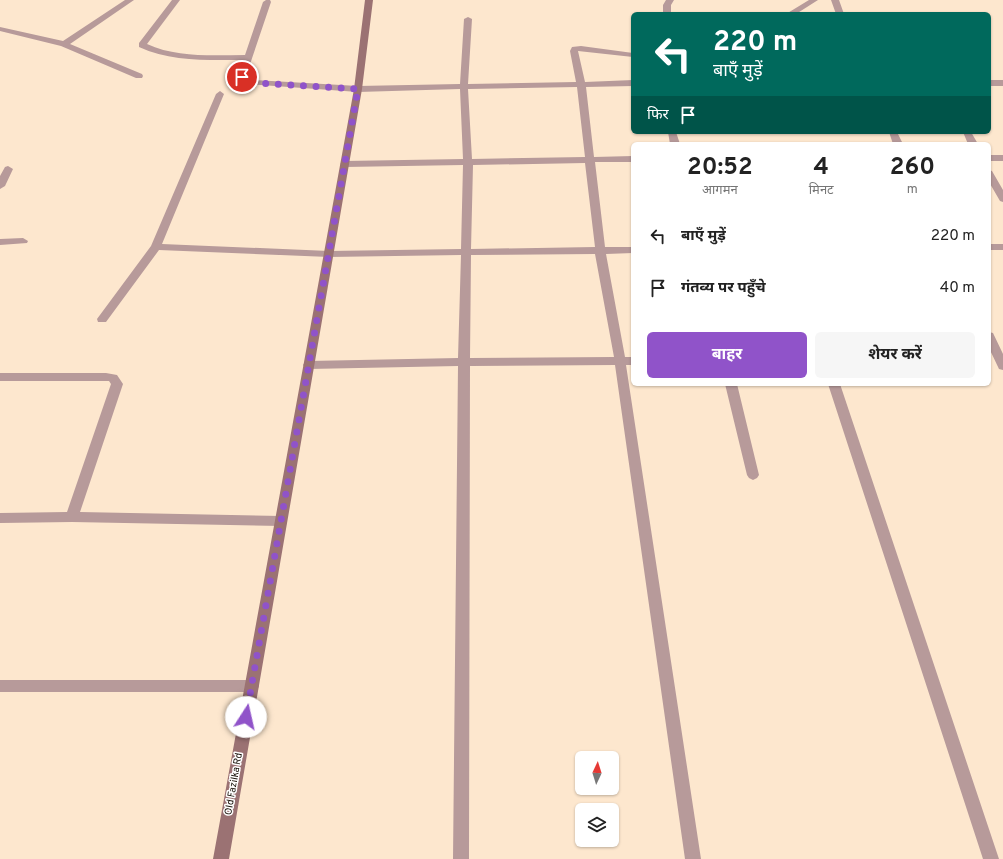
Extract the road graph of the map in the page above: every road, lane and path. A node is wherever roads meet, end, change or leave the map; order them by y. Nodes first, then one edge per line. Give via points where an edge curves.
1 (114, 0) edge
2 (176, 0) edge
3 (369, 0) edge
4 (670, 0) edge
5 (814, 0) edge
6 (835, 0) edge
7 (128, 1) edge
8 (267, 2) dead end
9 (667, 12) edge
10 (793, 12) edge
11 (839, 12) edge
12 (468, 19) dead end
13 (0, 29) edge
14 (64, 44) junction
15 (631, 55) edge
16 (248, 57) junction
17 (140, 76) dead end
18 (631, 83) edge
19 (991, 83) edge
20 (1003, 83) edge
21 (581, 84) junction
22 (464, 86) junction
23 (358, 89) junction
24 (220, 94) dead end
25 (991, 158) edge
26 (1003, 158) edge
27 (631, 159) edge
28 (591, 160) junction
29 (468, 162) junction
30 (345, 164) junction
31 (8, 169) dead end
32 (991, 177) edge
33 (0, 186) edge
34 (1003, 199) edge
35 (23, 241) dead end
36 (0, 242) edge
37 (156, 247) junction
38 (991, 247) edge
39 (1003, 247) edge
40 (600, 250) junction
41 (631, 250) edge
42 (465, 252) junction
43 (329, 254) junction
44 (102, 319) dead end
45 (991, 341) edge
46 (997, 355) edge
47 (620, 360) junction
48 (631, 360) edge
49 (464, 362) junction
50 (309, 365) junction
51 (1003, 366) edge
52 (0, 377) edge
53 (731, 386) edge
54 (835, 386) edge
55 (753, 475) dead end
56 (72, 517) junction
57 (0, 518) edge
58 (281, 521) junction
59 (0, 686) edge
60 (252, 686) junction
61 (221, 859) edge
62 (460, 859) edge
63 (693, 859) edge
64 (991, 859) edge

1 - 7 street
2 - 16 street via 142,45 178,55
3 - 23 main road, Old Fazilka Rd
4 - 9 street
5 - 10 street
6 - 11 street
7 - 14 street
8 - 16 street
12 - 22 street
13 - 14 street
14 - 17 street
15 - 21 street via 575,49
16 - 23 street via 242,77 250,82
18 - 21 street
19 - 20 street
21 - 22 street
21 - 28 street
22 - 23 street
22 - 29 street
23 - 30 main road, Old Fazilka Rd
24 - 37 street
25 - 26 street
27 - 28 street
28 - 29 street
28 - 40 street
29 - 30 street
29 - 42 street
30 - 43 main road, Old Fazilka Rd
31 - 33 street
32 - 34 street
35 - 36 street
37 - 43 street
37 - 44 street
38 - 39 street
40 - 41 street
40 - 42 street
40 - 47 street
42 - 43 street
42 - 49 street
43 - 50 main road, Old Fazilka Rd
45 - 46 street
46 - 51 street
47 - 48 street
47 - 49 street
47 - 63 street
49 - 50 street
49 - 62 street
50 - 58 main road, Old Fazilka Rd
52 - 56 street via 106,377 115,380 117,384
53 - 55 street
54 - 64 street
56 - 57 street
56 - 58 street
58 - 60 main road, Old Fazilka Rd
59 - 60 street
60 - 61 main road, Old Fazilka Rd

